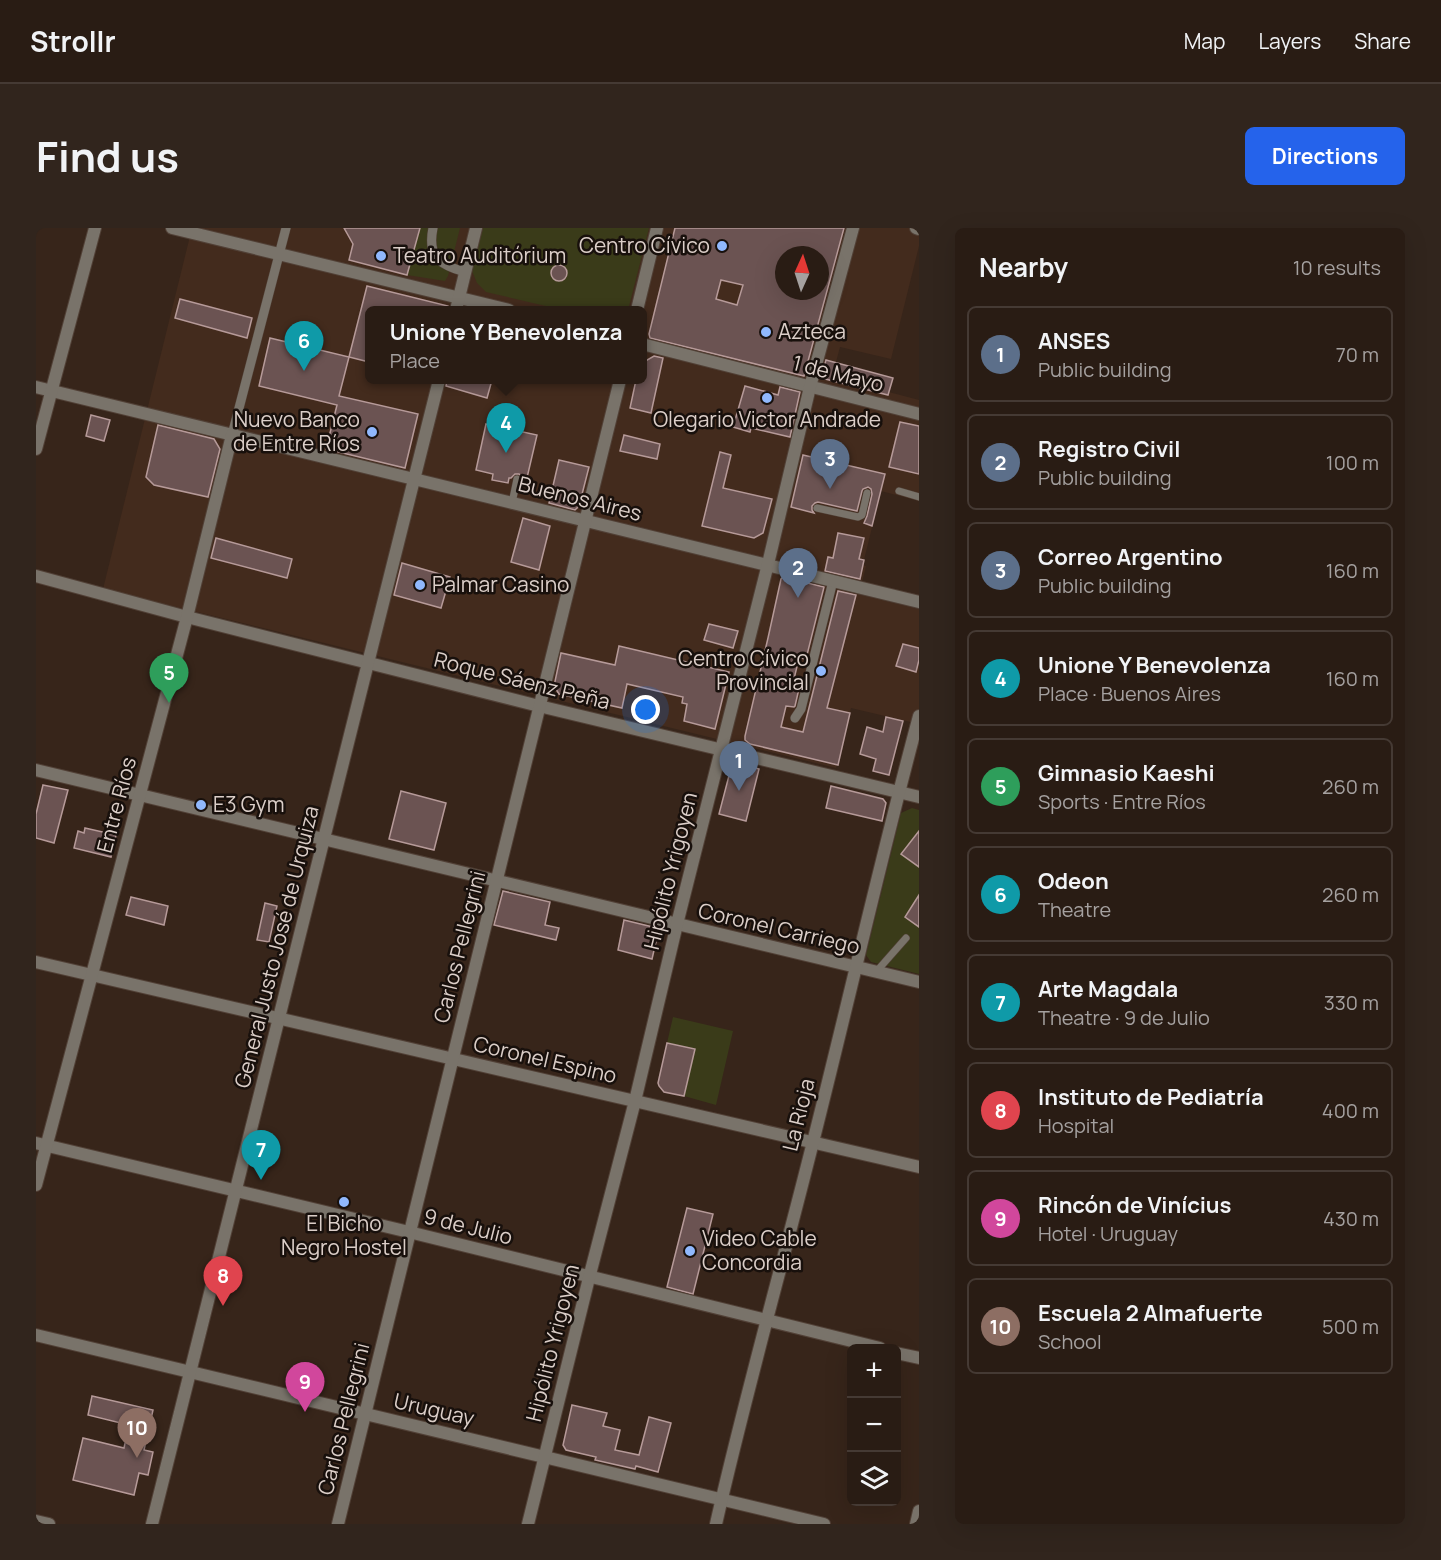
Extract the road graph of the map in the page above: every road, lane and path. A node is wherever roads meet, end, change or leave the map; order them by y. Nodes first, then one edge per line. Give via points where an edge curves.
1 (95, 228) edge
2 (172, 228) edge
3 (286, 228) edge
4 (433, 228) edge
5 (476, 228) edge
6 (657, 228) edge
7 (853, 228) edge
8 (279, 254) junction
9 (465, 272) junction
10 (458, 304) edge
11 (475, 306) edge
12 (638, 306) edge
13 (647, 345) edge
14 (438, 384) edge
15 (619, 384) edge
16 (36, 387) edge
17 (810, 387) junction
18 (51, 391) junction
19 (919, 414) edge
20 (232, 435) junction
21 (36, 449) edge
22 (414, 479) junction
23 (517, 479) dead end
24 (899, 491) dead end
25 (867, 493) dead end
26 (919, 497) edge
27 (512, 503) junction
28 (817, 508) dead end
29 (585, 521) junction
30 (768, 564) junction
31 (36, 576) edge
32 (833, 581) junction
33 (919, 602) edge
34 (187, 617) junction
35 (368, 662) junction
36 (539, 706) junction
37 (919, 716) edge
38 (795, 718) dead end
39 (722, 749) junction
40 (36, 770) edge
41 (898, 792) junction
42 (140, 794) junction
43 (919, 797) edge
44 (324, 839) junction
45 (497, 880) junction
46 (677, 924) junction
47 (906, 938) dead end
48 (36, 962) edge
49 (855, 967) junction
50 (876, 972) junction
51 (91, 975) junction
52 (919, 982) edge
53 (279, 1019) junction
54 (453, 1059) junction
55 (635, 1101) junction
56 (813, 1142) junction
57 (41, 1145) edge
58 (919, 1167) edge
59 (36, 1185) edge
60 (236, 1191) junction
61 (409, 1232) junction
62 (589, 1278) junction
63 (766, 1320) junction
64 (36, 1335) edge
65 (864, 1344) edge
66 (901, 1354) edge
67 (919, 1358) edge
68 (191, 1371) junction
69 (365, 1413) junction
70 (545, 1456) junction
71 (721, 1499) junction
72 (919, 1511) edge
73 (36, 1521) edge
74 (49, 1524) edge
75 (152, 1524) edge
76 (338, 1524) edge
77 (528, 1524) edge
78 (716, 1524) edge
79 (824, 1524) edge
80 (918, 1524) edge

1 - 18 street
2 - 8 street
3 - 8 street
4 - 9 street via 430,241 436,257 442,264
5 - 9 street
6 - 12 street
7 - 17 street, Hipólito Yrigoyen
8 - 10 street
8 - 20 street
9 - 10 street
10 - 11 street
13 - 17 street, 1 de Mayo
14 - 22 street, General Justo José de Urquiza
15 - 29 street, Carlos Pellegrini
16 - 18 street, Buenos Aires
17 - 19 street, 1 de Mayo
17 - 30 street, Hipólito Yrigoyen
18 - 20 street, Buenos Aires
18 - 21 street
20 - 22 street, Buenos Aires
20 - 34 street, Entre Ríos
22 - 27 street, Buenos Aires
22 - 35 street, General Justo José de Urquiza
23 - 27 lane
24 - 26 lane
25 - 28 lane via 862,515 858,517
27 - 29 street, Buenos Aires
29 - 30 street, Buenos Aires
29 - 36 street, Carlos Pellegrini
30 - 32 street, Buenos Aires
30 - 39 street, Hipólito Yrigoyen
31 - 34 street, Roque Sáenz Peña
32 - 33 street, Buenos Aires
32 - 38 street via 801,709
34 - 35 street, Roque Sáenz Peña
34 - 42 street, Entre Ríos
35 - 36 street, Roque Sáenz Peña
35 - 44 street, General Justo José de Urquiza
36 - 39 street, Roque Sáenz Peña
36 - 45 street, Carlos Pellegrini
37 - 41 street, La Rioja
39 - 41 street, Roque Sáenz Peña
39 - 46 street, Hipólito Yrigoyen
40 - 42 street, Coronel Carriego
41 - 43 street, Roque Sáenz Peña
41 - 49 street, La Rioja
42 - 44 street, Coronel Carriego
42 - 51 street, Entre Ríos
44 - 45 street, Coronel Carriego
44 - 53 street, General Justo José de Urquiza
45 - 46 street, Coronel Carriego
45 - 54 street, Carlos Pellegrini
46 - 49 street, Coronel Carriego
46 - 55 street, Hipólito Yrigoyen
47 - 50 lane
48 - 51 street, Coronel Espino
49 - 50 street, Coronel Carriego
49 - 56 street, La Rioja
50 - 52 street, Coronel Carriego
51 - 53 street, Coronel Espino
51 - 57 street, Entre Ríos
53 - 54 street, Coronel Espino
53 - 60 street, General Justo José de Urquiza
54 - 55 street, Coronel Espino
54 - 61 street, Carlos Pellegrini
55 - 56 street, Coronel Espino
55 - 62 street, Hipólito Yrigoyen
56 - 58 street, Coronel Espino
56 - 63 street, La Rioja
57 - 59 street, Entre Ríos
57 - 60 street, 9 de Julio
60 - 61 street, 9 de Julio
60 - 68 street, General Justo José de Urquiza
61 - 62 street, 9 de Julio
61 - 69 street, Carlos Pellegrini
62 - 63 street, 9 de Julio
62 - 70 street, Hipólito Yrigoyen
63 - 65 street, 9 de Julio
63 - 71 street, La Rioja
64 - 68 street, Uruguay
66 - 67 street
68 - 69 street, Uruguay
68 - 75 street, General Justo José de Urquiza
69 - 70 street, Uruguay
69 - 76 street, Carlos Pellegrini
70 - 71 street, Uruguay
70 - 77 street, Hipólito Yrigoyen
71 - 78 street, La Rioja
71 - 79 street, Uruguay
72 - 80 street
73 - 74 street

